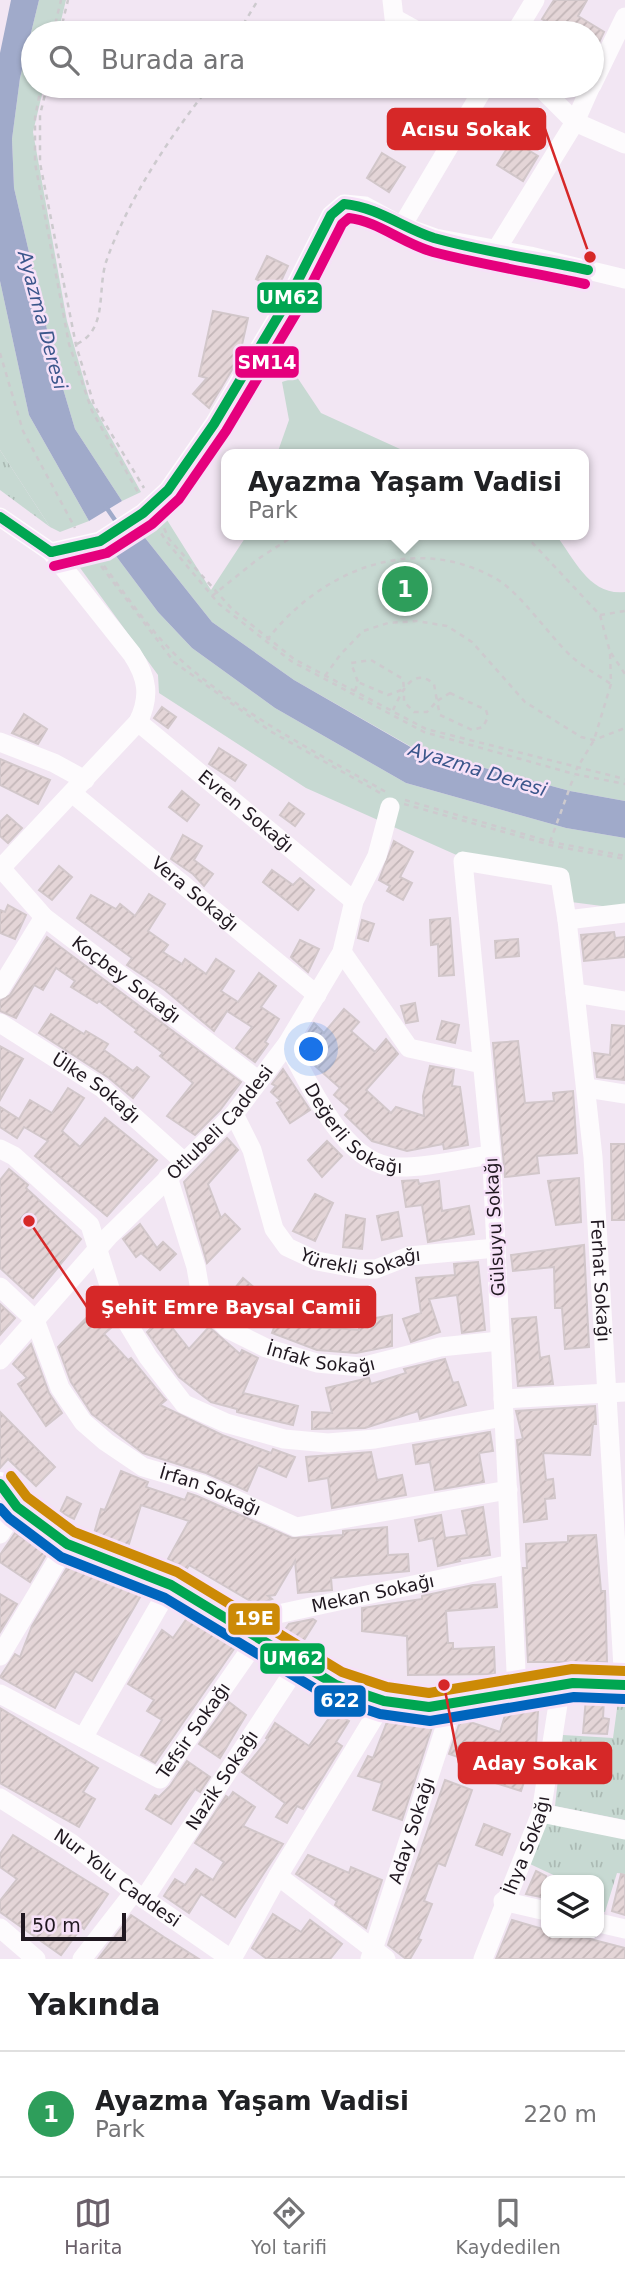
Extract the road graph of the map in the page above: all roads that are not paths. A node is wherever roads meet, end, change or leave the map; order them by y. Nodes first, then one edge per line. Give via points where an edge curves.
1 (534, 0) edge
2 (393, 9) edge
3 (625, 17) edge
4 (407, 21) edge
5 (522, 21) edge
6 (604, 60) edge
7 (478, 98) edge
8 (551, 98) edge
9 (586, 98) edge
10 (575, 122) junction
11 (625, 144) edge
12 (402, 226) junction
13 (496, 250) junction
14 (625, 279) edge
15 (0, 517) edge
16 (51, 552) junction
17 (138, 723) junction
18 (0, 742) edge
19 (79, 786) junction
20 (390, 801) road end
21 (0, 868) edge
22 (560, 877) joint
23 (354, 901) junction
24 (625, 913) edge
25 (44, 917) junction
26 (567, 920) junction
27 (342, 952) junction
28 (7, 962) edge
29 (0, 989) edge
30 (575, 993) junction
31 (317, 995) junction
32 (625, 1001) edge
33 (0, 1023) edge
34 (287, 1044) junction
35 (482, 1064) junction
36 (259, 1081) junction
37 (586, 1088) junction
38 (625, 1094) edge
39 (234, 1114) junction
40 (0, 1149) edge
41 (491, 1155) junction
42 (183, 1161) junction
43 (168, 1177) junction
44 (496, 1248) junction
45 (97, 1250) junction
46 (0, 1287) edge
47 (35, 1320) junction
48 (500, 1341) junction
49 (0, 1360) edge
50 (616, 1392) edge
51 (504, 1408) junction
52 (0, 1484) edge
53 (508, 1490) junction
54 (17, 1507) junction
55 (0, 1534) edge
56 (67, 1544) junction
57 (511, 1564) junction
58 (171, 1586) junction
59 (236, 1623) junction
60 (259, 1637) junction
61 (0, 1656) edge
62 (300, 1662) junction
63 (561, 1685) junction
64 (624, 1685) edge
65 (517, 1692) junction
66 (0, 1693) edge
67 (384, 1702) junction
68 (453, 1703) junction
69 (83, 1738) junction
70 (0, 1798) edge
71 (541, 1813) junction
72 (625, 1830) edge
73 (278, 1876) junction
74 (139, 1895) junction
75 (503, 1901) junction
76 (541, 1910) edge
77 (604, 1924) edge
78 (0, 1928) edge
79 (625, 1929) edge
80 (376, 1955) edge
81 (36, 1959) edge
82 (82, 1959) edge
83 (231, 1959) edge
84 (483, 1959) edge

1 - 5 street
2 - 4 street
3 - 6 street
7 - 12 street
8 - 10 street
9 - 10 street
10 - 11 street
10 - 13 street
12 - 13 street
12 - 16 street via 356,203 337,208 180,475 148,509 91,544
13 - 14 street
15 - 16 street
16 - 17 street via 142,669 147,699
17 - 19 street
17 - 23 street, Evren Sokağı
18 - 19 street, Vera Sokağı via 54,763
19 - 21 street
19 - 31 street, Vera Sokağı
20 - 23 street, Otlubeli Caddesi via 377,856
21 - 25 street, Koçbey Sokağı
22 - 26 street, Ferhat Sokağı
22 - 35 street, Gülsuyu Sokağı via 463,862
23 - 27 street, Otlubeli Caddesi
24 - 26 street
25 - 28 street
25 - 36 street, Koçbey Sokağı
26 - 30 street, Ferhat Sokağı
27 - 31 street, Otlubeli Caddesi
27 - 35 street via 409,1048
28 - 29 street
30 - 32 street
30 - 37 street, Ferhat Sokağı
31 - 34 street, Otlubeli Caddesi
33 - 42 street, Ülke Sokağı via 102,1088
34 - 36 street, Otlubeli Caddesi
34 - 41 street, Değerli Sokağı via 341,1134 355,1151 373,1161 394,1167
35 - 41 street, Gülsuyu Sokağı
36 - 39 street, Otlubeli Caddesi
37 - 38 street
37 - 50 street, Ferhat Sokağı
39 - 42 street, Otlubeli Caddesi
39 - 44 street, Yürekli Sokağı via 252,1150 274,1229 287,1247 317,1261 360,1269 376,1269 409,1256
40 - 45 street via 14,1156 90,1225
41 - 44 street, Gülsuyu Sokağı
42 - 43 street, Otlubeli Caddesi
43 - 45 street, Otlubeli Caddesi
43 - 48 street, İnfak Sokağı via 202,1302 228,1329 265,1348 317,1363 360,1367 440,1347
44 - 48 street, Gülsuyu Sokağı
45 - 47 street, Otlubeli Caddesi
45 - 51 street via 114,1301 148,1357 184,1405 226,1423 284,1438 328,1443 375,1439
46 - 47 street, İrfan Sokağı
47 - 49 street, Otlubeli Caddesi
47 - 53 street, İrfan Sokağı via 60,1388 83,1422 106,1442 143,1467 201,1484 296,1527
48 - 51 street, Gülsuyu Sokağı
50 - 51 street
50 - 64 street, Ferhat Sokağı
51 - 53 street, Gülsuyu Sokağı
52 - 54 main road
53 - 57 street, Gülsuyu Sokağı
54 - 55 street
54 - 56 main road
56 - 58 main road
56 - 61 street
57 - 59 street, Mekan Sokağı
57 - 65 street, Gülsuyu Sokağı
58 - 59 main road
58 - 69 street
59 - 60 main road
60 - 62 main road
60 - 69 street, Tefsir Sokağı via 160,1779
62 - 67 main road via 336,1685
62 - 74 street, Nazik Sokağı
63 - 64 main road
63 - 65 main road
63 - 71 street, İhya Sokağı
65 - 68 main road
66 - 69 street, Tefsir Sokağı
67 - 68 main road via 429,1707
67 - 73 street
68 - 80 street, Aday Sokağı
70 - 74 street, Nur Yolu Caddesi via 71,1843
71 - 72 street
71 - 75 street, İhya Sokağı
73 - 80 street
73 - 83 street
74 - 82 street, Nazik Sokağı
74 - 83 street, Nur Yolu Caddesi
75 - 76 street
75 - 84 street, İhya Sokağı
77 - 79 street
78 - 81 street

